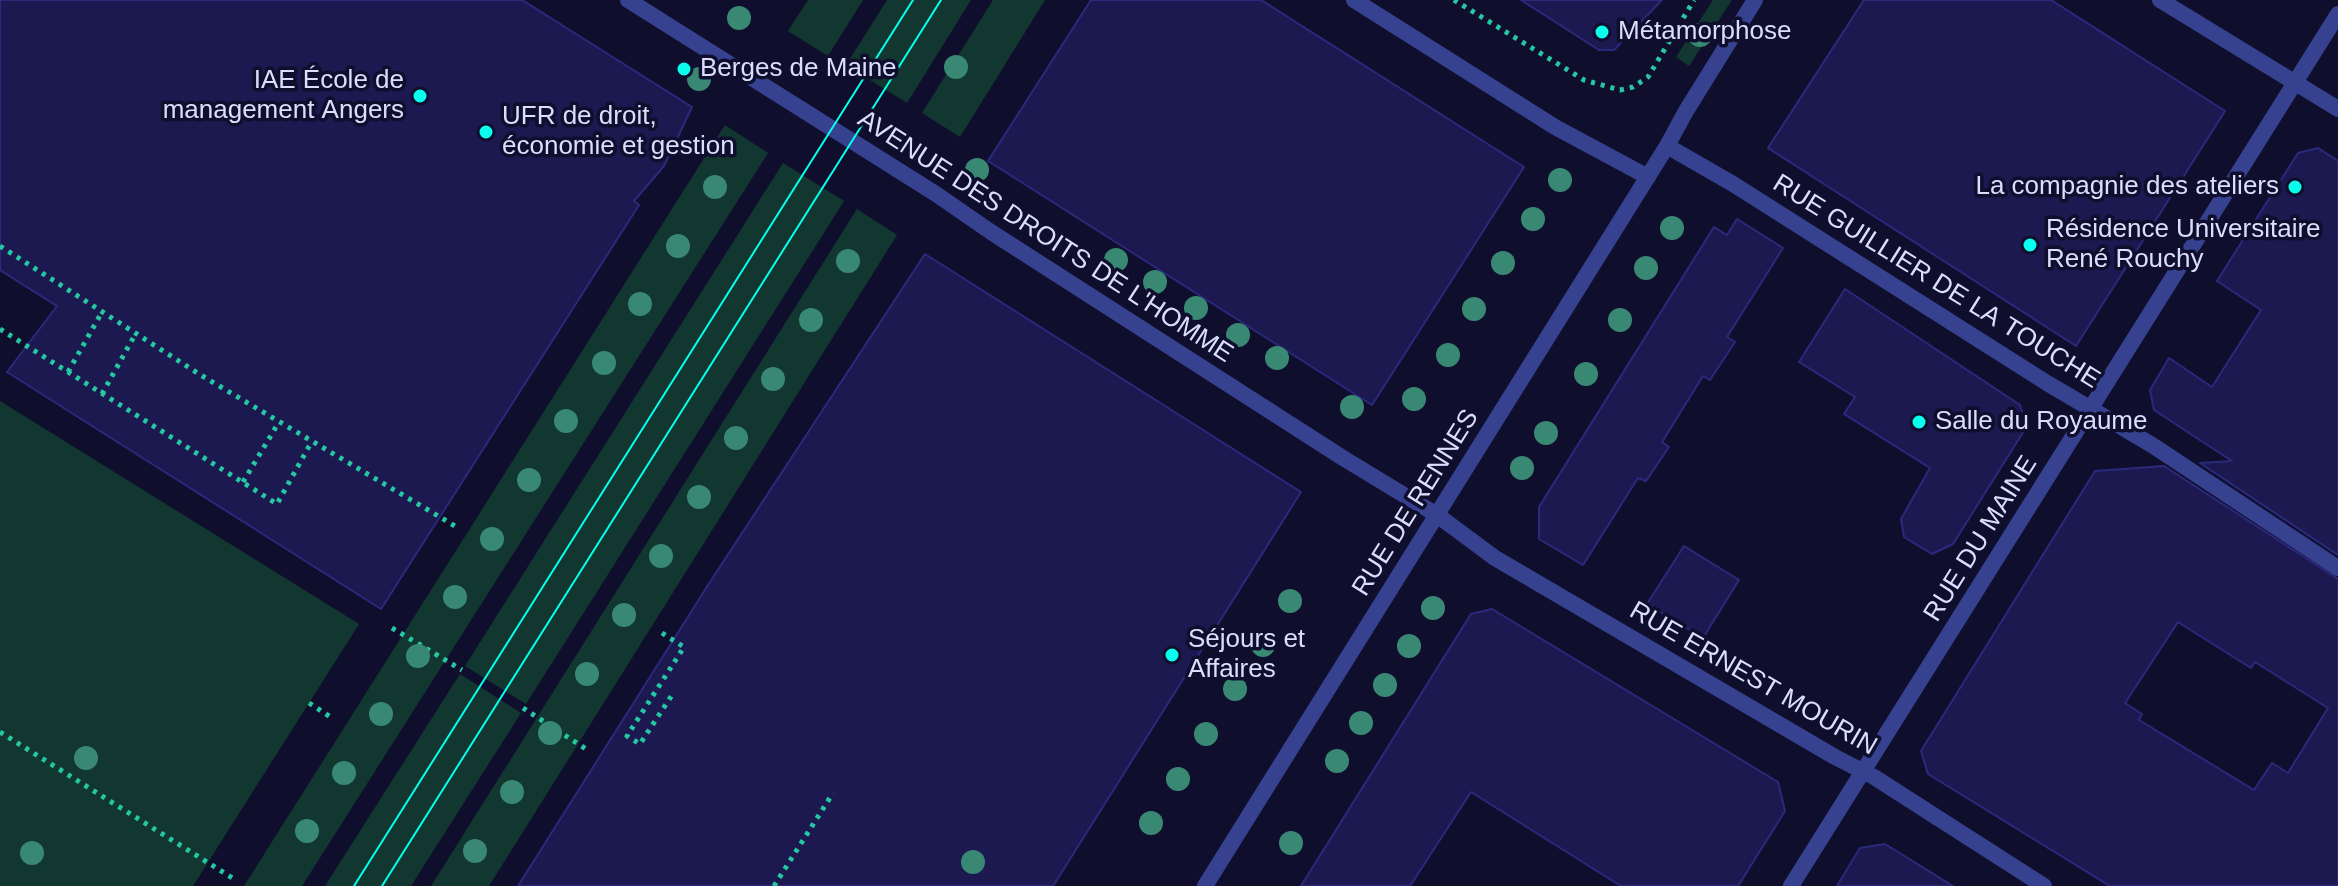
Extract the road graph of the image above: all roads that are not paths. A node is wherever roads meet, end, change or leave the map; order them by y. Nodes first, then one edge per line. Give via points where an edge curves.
1 (628, 0) edge
2 (1354, 0) edge
3 (1755, 0) edge
4 (2160, 0) edge
5 (2338, 14) edge
6 (2296, 81) junction
7 (2338, 109) edge
8 (1667, 146) junction
9 (1648, 177) junction
10 (2092, 409) junction
11 (1437, 515) junction
12 (2338, 568) edge
13 (1863, 772) junction
14 (1205, 886) edge
15 (1791, 886) edge
16 (2044, 886) edge

1 - 11 street, AVENUE DES DROITS DE L'HOMME
2 - 9 street via 1555,127
3 - 8 street, RUE DE RENNES
4 - 6 street
5 - 6 street, RUE DU MAINE
6 - 7 street
6 - 10 street, RUE DU MAINE
8 - 9 street, RUE DE RENNES
8 - 10 street, RUE GUILLIER DE LA TOUCHE
9 - 11 street, RUE DE RENNES
10 - 12 street, RUE GUILLIER DE LA TOUCHE
10 - 13 street, RUE DU MAINE
11 - 13 street, RUE ERNEST MOURIN via 1495,558
11 - 14 street, RUE DE RENNES
13 - 15 street, RUE DU MAINE
13 - 16 street, RUE ERNEST MOURIN

